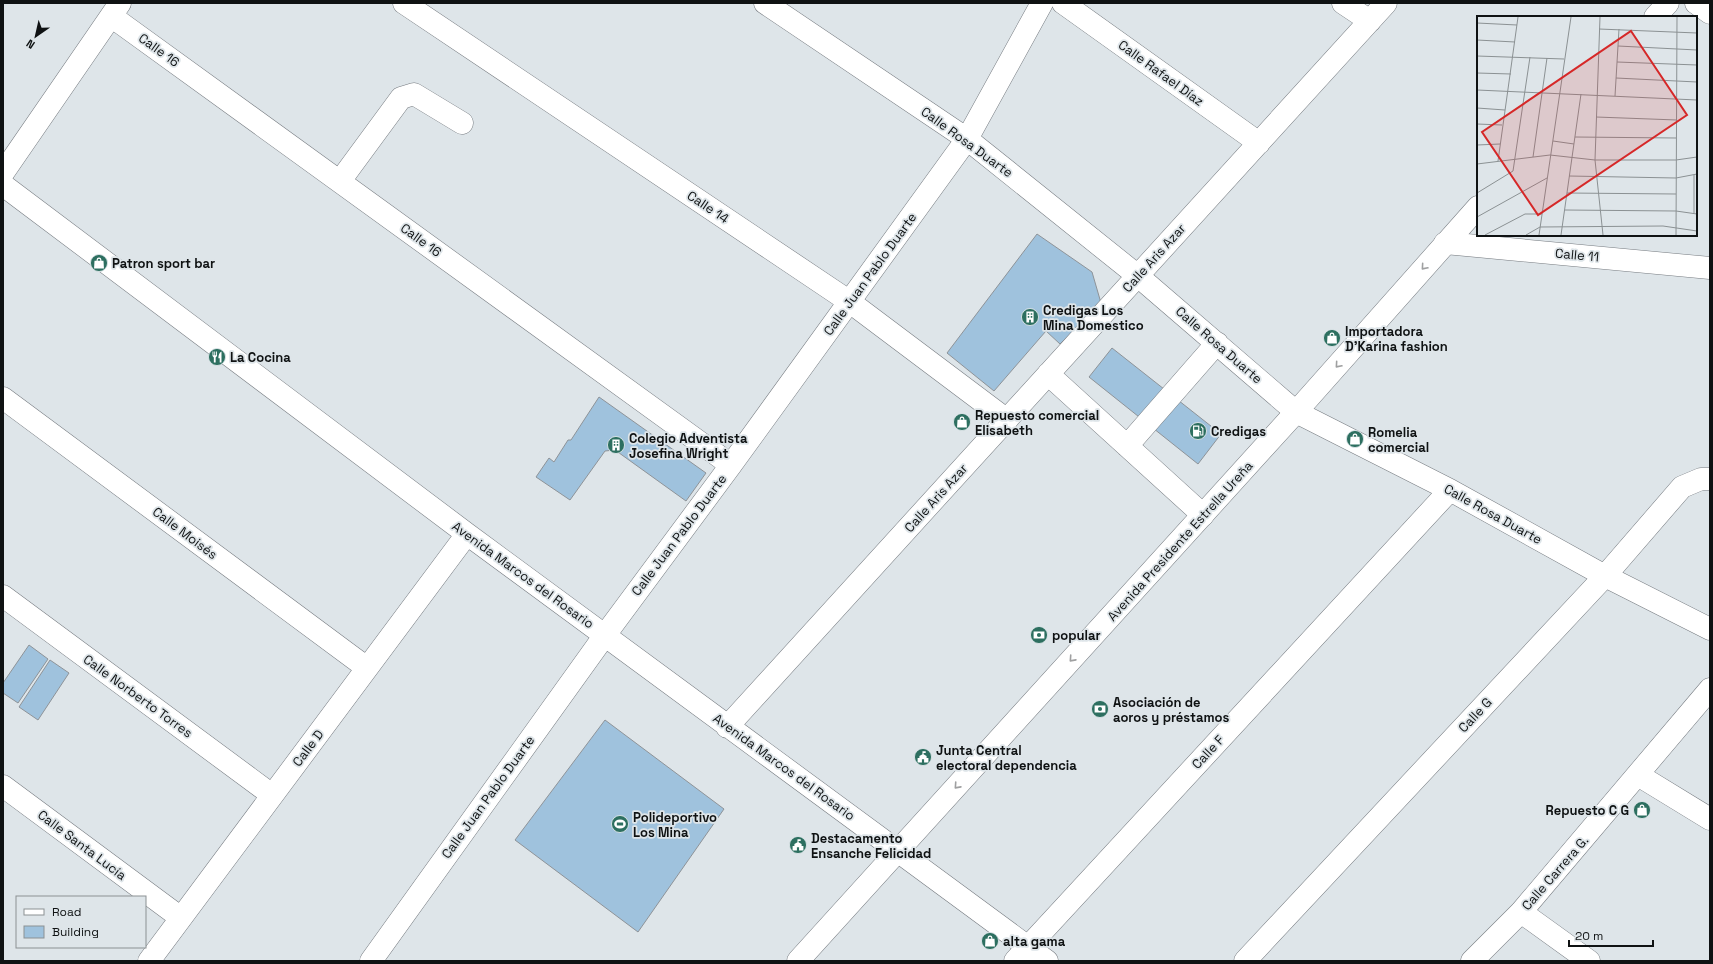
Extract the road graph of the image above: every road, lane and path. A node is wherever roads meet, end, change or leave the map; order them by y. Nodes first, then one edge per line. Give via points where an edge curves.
1 (404, 3) edge
2 (765, 3) edge
3 (1042, 3) edge
4 (1063, 3) edge
5 (1343, 3) edge
6 (1386, 3) edge
7 (1668, 3) edge
8 (1696, 3) edge
9 (115, 9) edge
10 (1710, 13) edge
11 (1656, 16) edge
12 (1370, 21) junction
13 (462, 124) dead end
14 (967, 139) junction
15 (1258, 144) junction
16 (3, 173) edge
17 (340, 181) junction
18 (3, 185) edge
19 (1477, 209) edge
20 (1445, 243) junction
21 (1710, 268) edge
22 (1138, 276) junction
23 (850, 302) junction
24 (1217, 344) junction
25 (1048, 374) junction
26 (3, 398) edge
27 (1296, 412) junction
28 (1007, 420) junction
29 (1127, 446) junction
30 (731, 465) junction
31 (1710, 480) edge
32 (1450, 490) junction
33 (1204, 514) junction
34 (467, 534) junction
35 (1605, 576) junction
36 (3, 596) edge
37 (1710, 629) edge
38 (605, 635) junction
39 (368, 668) junction
40 (1710, 689) edge
41 (727, 726) junction
42 (1638, 775) junction
43 (3, 786) edge
44 (272, 795) junction
45 (1710, 819) edge
46 (898, 851) junction
47 (1521, 912) junction
48 (180, 918) junction
49 (1021, 954) edge
50 (149, 961) edge
51 (371, 961) edge
52 (798, 961) edge
53 (1047, 961) edge
54 (1245, 961) edge
55 (1472, 961) edge
56 (1589, 961) edge

1 - 23 street, Calle 14
2 - 14 street, Calle Rosa Duarte
3 - 14 street, Calle Juan Pablo Duarte
4 - 15 street, Calle Rafael Díaz
5 - 12 street
6 - 12 street, Calle Aris Azar
7 - 11 street
8 - 10 street
9 - 16 street
9 - 17 street, Calle 16
12 - 15 street, Calle Aris Azar
13 - 17 street via 414,94 401,98
14 - 22 street, Calle Rosa Duarte
14 - 23 street, Calle Juan Pablo Duarte
15 - 22 street, Calle Aris Azar
17 - 30 street, Calle 16
18 - 34 street, Avenida Marcos del Rosario
19 - 20 street, Avenida Presidente Estrella Ureña
20 - 21 street, Calle 11
20 -> 27 street, Avenida Presidente Estrella Ureña
22 - 24 street, Calle Rosa Duarte
22 - 25 street, Calle Aris Azar
23 - 28 street, Calle 14
23 - 30 street, Calle Juan Pablo Duarte
24 - 27 street, Calle Rosa Duarte
24 - 29 street
25 - 28 street, Calle Aris Azar
25 - 29 street
26 - 39 street, Calle Moisés
27 - 32 street, Calle Rosa Duarte
27 - 33 street, Avenida Presidente Estrella Ureña
28 - 41 street, Calle Aris Azar
29 - 33 street
30 - 38 street, Calle Juan Pablo Duarte
31 - 35 street, Calle G via 1701,479 1682,487
32 - 35 street, Calle Rosa Duarte
32 - 49 street, Calle F
33 -> 46 street, Avenida Presidente Estrella Ureña
34 - 38 street, Avenida Marcos del Rosario
34 - 39 street, Calle D
35 - 37 street, Calle Rosa Duarte
35 - 54 street, Calle G
36 - 44 street, Calle Norberto Torres
38 - 41 street, Avenida Marcos del Rosario
38 - 51 street, Calle Juan Pablo Duarte
39 - 44 street, Calle D
40 - 42 street, Calle Carrera G.
41 - 46 street, Avenida Marcos del Rosario
42 - 45 street
42 - 47 street, Calle Carrera G.
43 - 48 street, Calle Santa Lucía
44 - 48 street, Calle D
46 - 49 street, Avenida Marcos del Rosario
46 - 52 street, Avenida Presidente Estrella Ureña
47 - 55 street, Calle Carrera G.
47 - 56 street
48 - 50 street, Calle D
49 - 53 street, Avenida Marcos del Rosario

